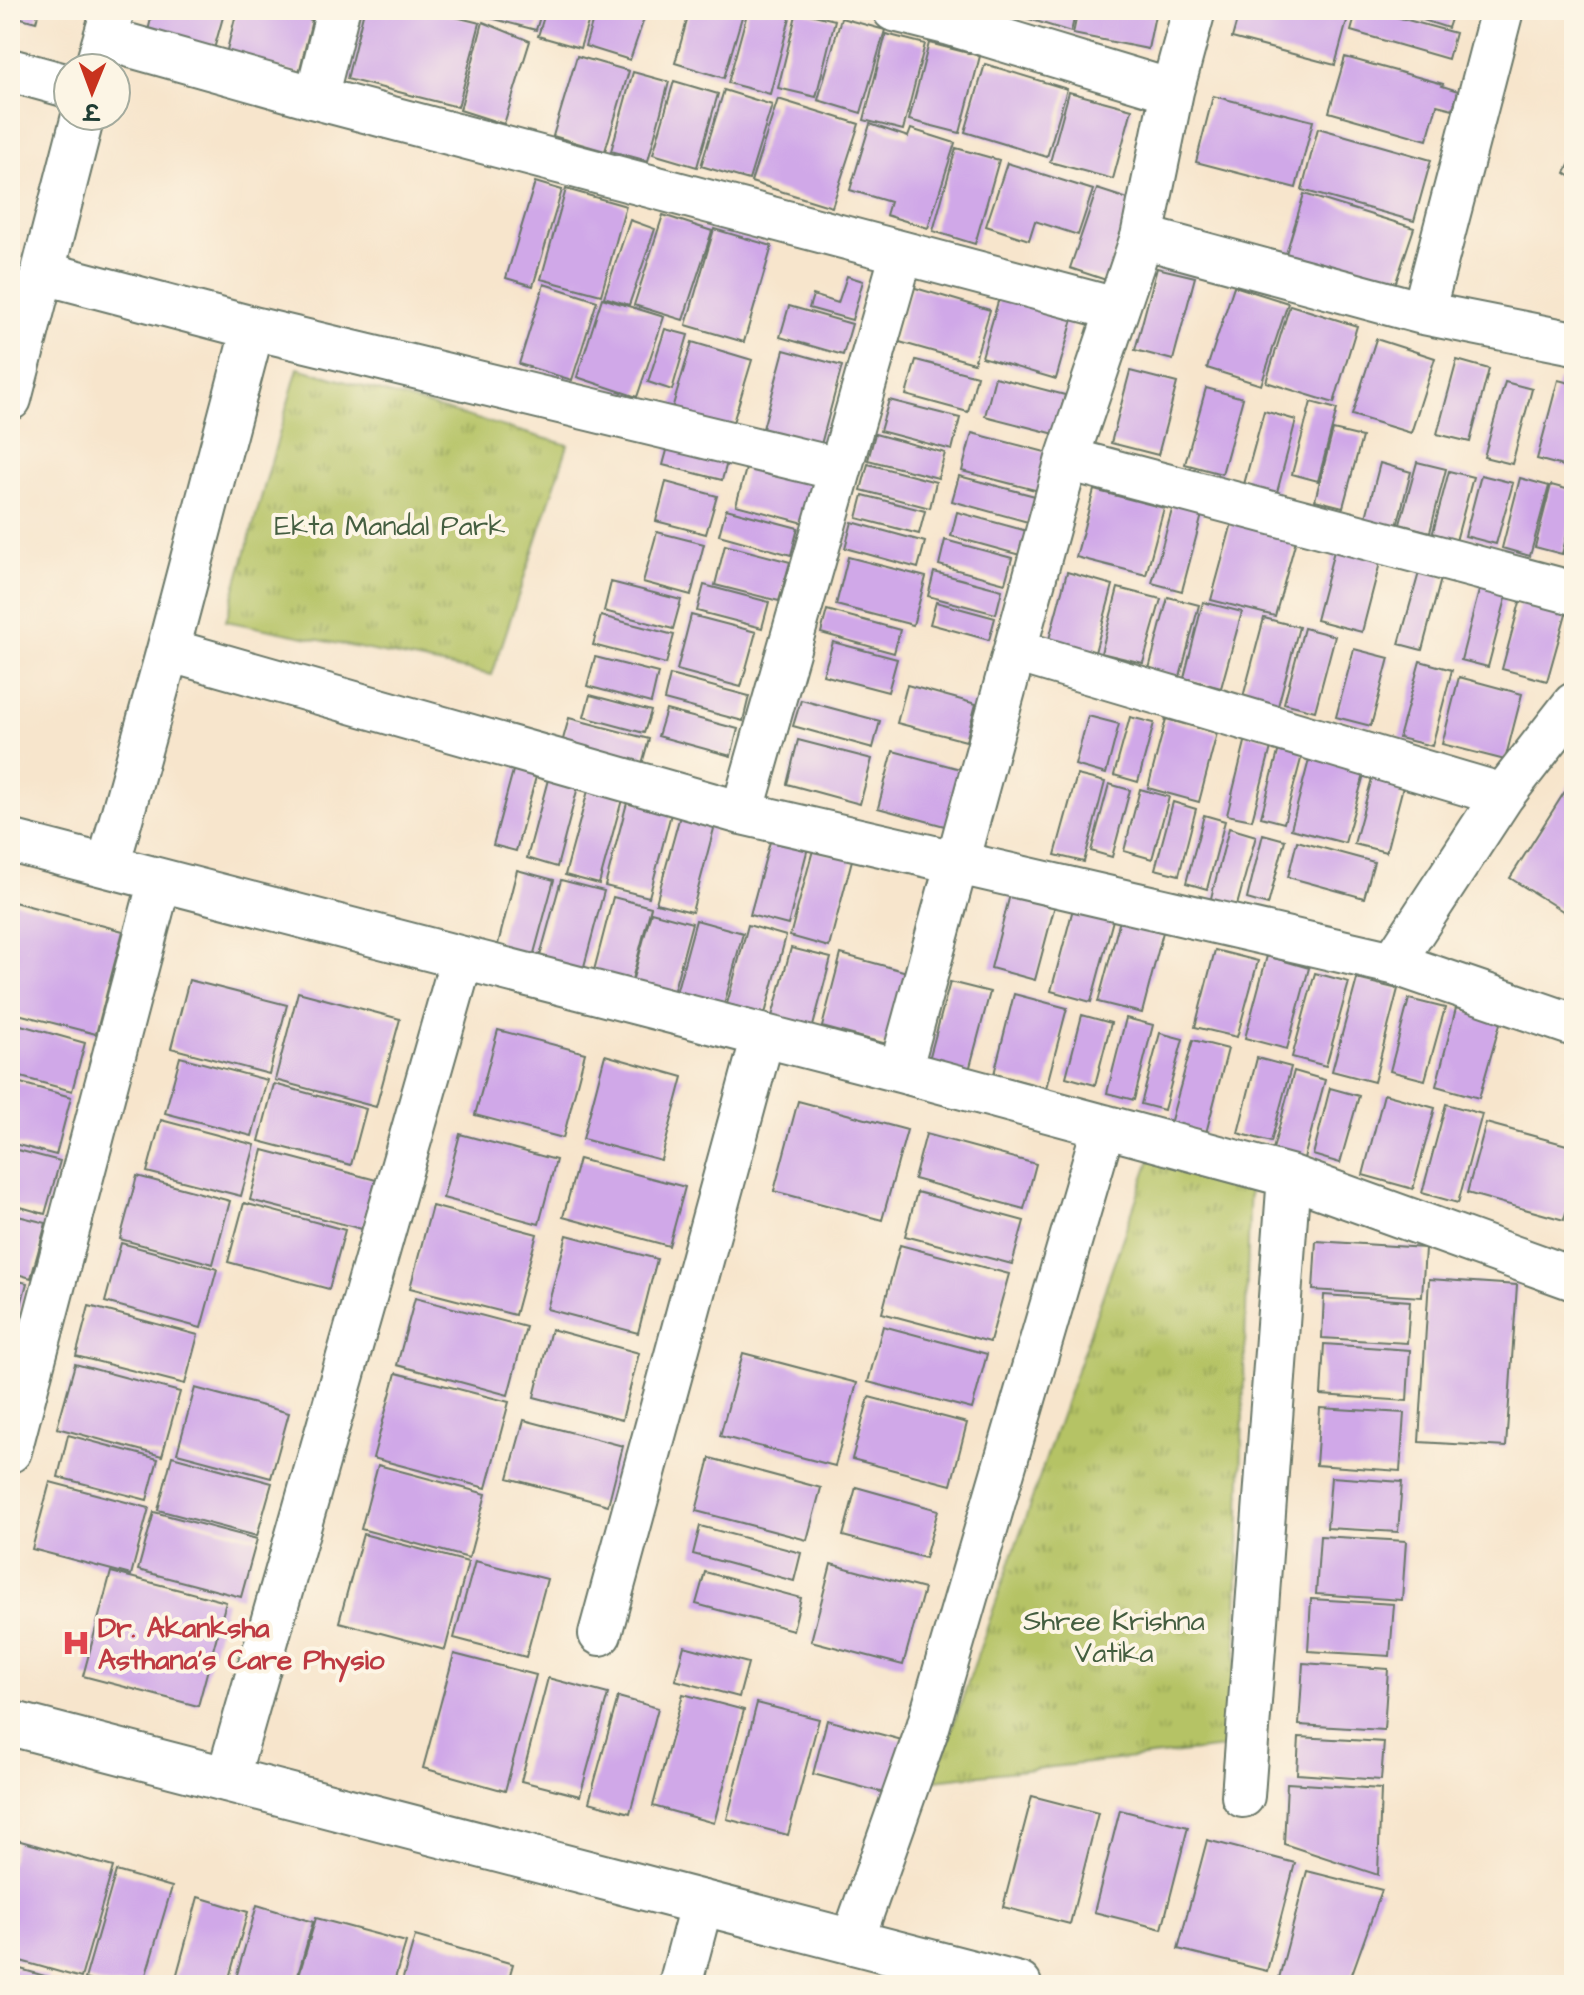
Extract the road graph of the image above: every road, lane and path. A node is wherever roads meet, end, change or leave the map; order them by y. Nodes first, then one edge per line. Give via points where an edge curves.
1 (338, 10) edge
2 (894, 10) edge
3 (1194, 10) edge
4 (1502, 10) edge
5 (952, 17) edge
6 (105, 39) edge
7 (10, 70) edge
8 (52, 82) edge
9 (1172, 91) junction
10 (316, 98) junction
11 (79, 132) edge
12 (1142, 237) junction
13 (902, 253) junction
14 (44, 273) junction
15 (1116, 309) junction
16 (1423, 313) junction
17 (253, 328) junction
18 (1574, 343) edge
19 (10, 399) edge
20 (1067, 459) junction
21 (838, 469) junction
22 (1574, 593) edge
23 (168, 650) junction
24 (1016, 651) junction
25 (1574, 704) edge
26 (1503, 795) junction
27 (742, 813) junction
28 (10, 841) edge
29 (957, 861) junction
30 (108, 866) junction
31 (160, 880) junction
32 (462, 958) junction
33 (1393, 963) junction
34 (1574, 1025) edge
35 (763, 1036) junction
36 (900, 1071) junction
37 (1104, 1126) junction
38 (1289, 1176) junction
39 (1574, 1279) edge
40 (10, 1451) edge
41 (600, 1634) dead end
42 (10, 1723) edge
43 (227, 1780) junction
44 (1243, 1796) dead end
45 (702, 1902) junction
46 (852, 1942) junction
47 (680, 1985) edge
48 (1019, 1985) edge

1 - 10 street
2 - 5 street
3 - 9 street
4 - 16 street
5 - 9 street
6 - 10 street
7 - 8 street
9 - 12 street
10 - 13 street
11 - 14 street
12 - 15 street
12 - 16 street
13 - 15 street
13 - 21 street
14 - 17 street
14 - 19 street
15 - 20 street
16 - 18 street
17 - 21 street
17 - 23 street
20 - 22 street
20 - 24 street
21 - 27 street
23 - 27 street
23 - 30 street
24 - 26 street
24 - 29 street
25 - 26 street
26 - 33 street
27 - 29 street
28 - 30 street
29 - 33 street
29 - 36 street
30 - 31 street
31 - 32 street
31 - 40 street
32 - 35 street
32 - 43 street
33 - 34 street
35 - 36 street
35 - 41 street
36 - 37 street
37 - 38 street
37 - 46 street via 928,1727
38 - 39 street
38 - 44 street
42 - 43 street
43 - 45 street
45 - 46 street
45 - 47 street
46 - 48 street

